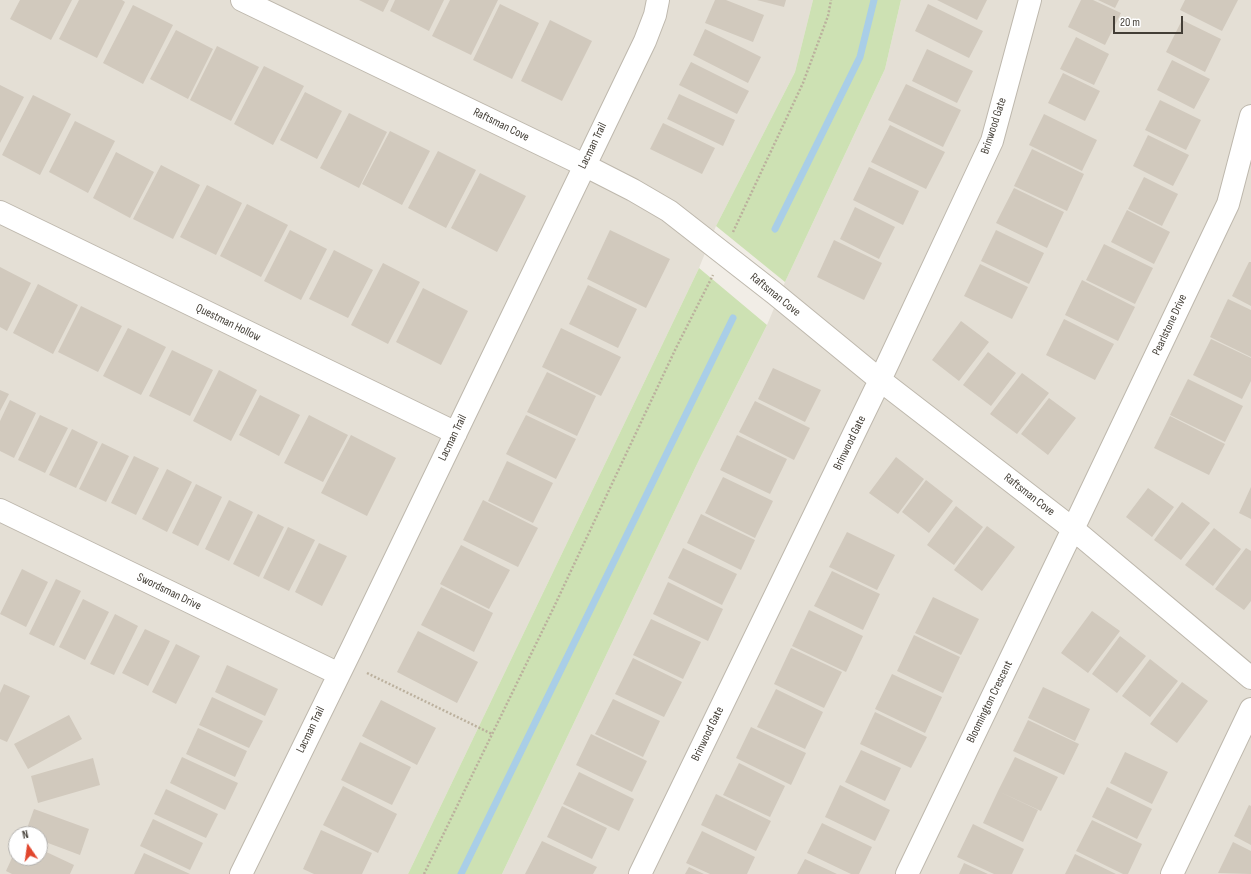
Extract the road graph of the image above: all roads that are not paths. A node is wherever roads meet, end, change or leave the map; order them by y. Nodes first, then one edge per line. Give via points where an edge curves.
1 (242, 0) edge
2 (658, 0) edge
3 (1030, 0) edge
4 (1251, 116) edge
5 (584, 165) junction
6 (0, 212) edge
7 (880, 380) junction
8 (456, 433) junction
9 (0, 510) edge
10 (1073, 529) junction
11 (339, 674) junction
12 (1251, 678) edge
13 (1251, 710) edge
14 (241, 874) edge
15 (640, 874) edge
16 (907, 874) edge
17 (1172, 874) edge

1 - 5 street, Raftsman Cove
2 - 5 street, Lacman Trail via 645,41
3 - 7 street, Brinwood Gate via 992,141
4 - 10 street, Pearlstone Drive via 1228,204
5 - 7 street, Raftsman Cove via 669,211
5 - 8 street, Lacman Trail
6 - 8 street, Questman Hollow
7 - 10 street, Raftsman Cove
7 - 15 street, Brinwood Gate
8 - 11 street, Lacman Trail
9 - 11 street, Swordsman Drive
10 - 12 street, Raftsman Cove
10 - 16 street, Bloomington Crescent
11 - 14 street, Lacman Trail
13 - 17 street

